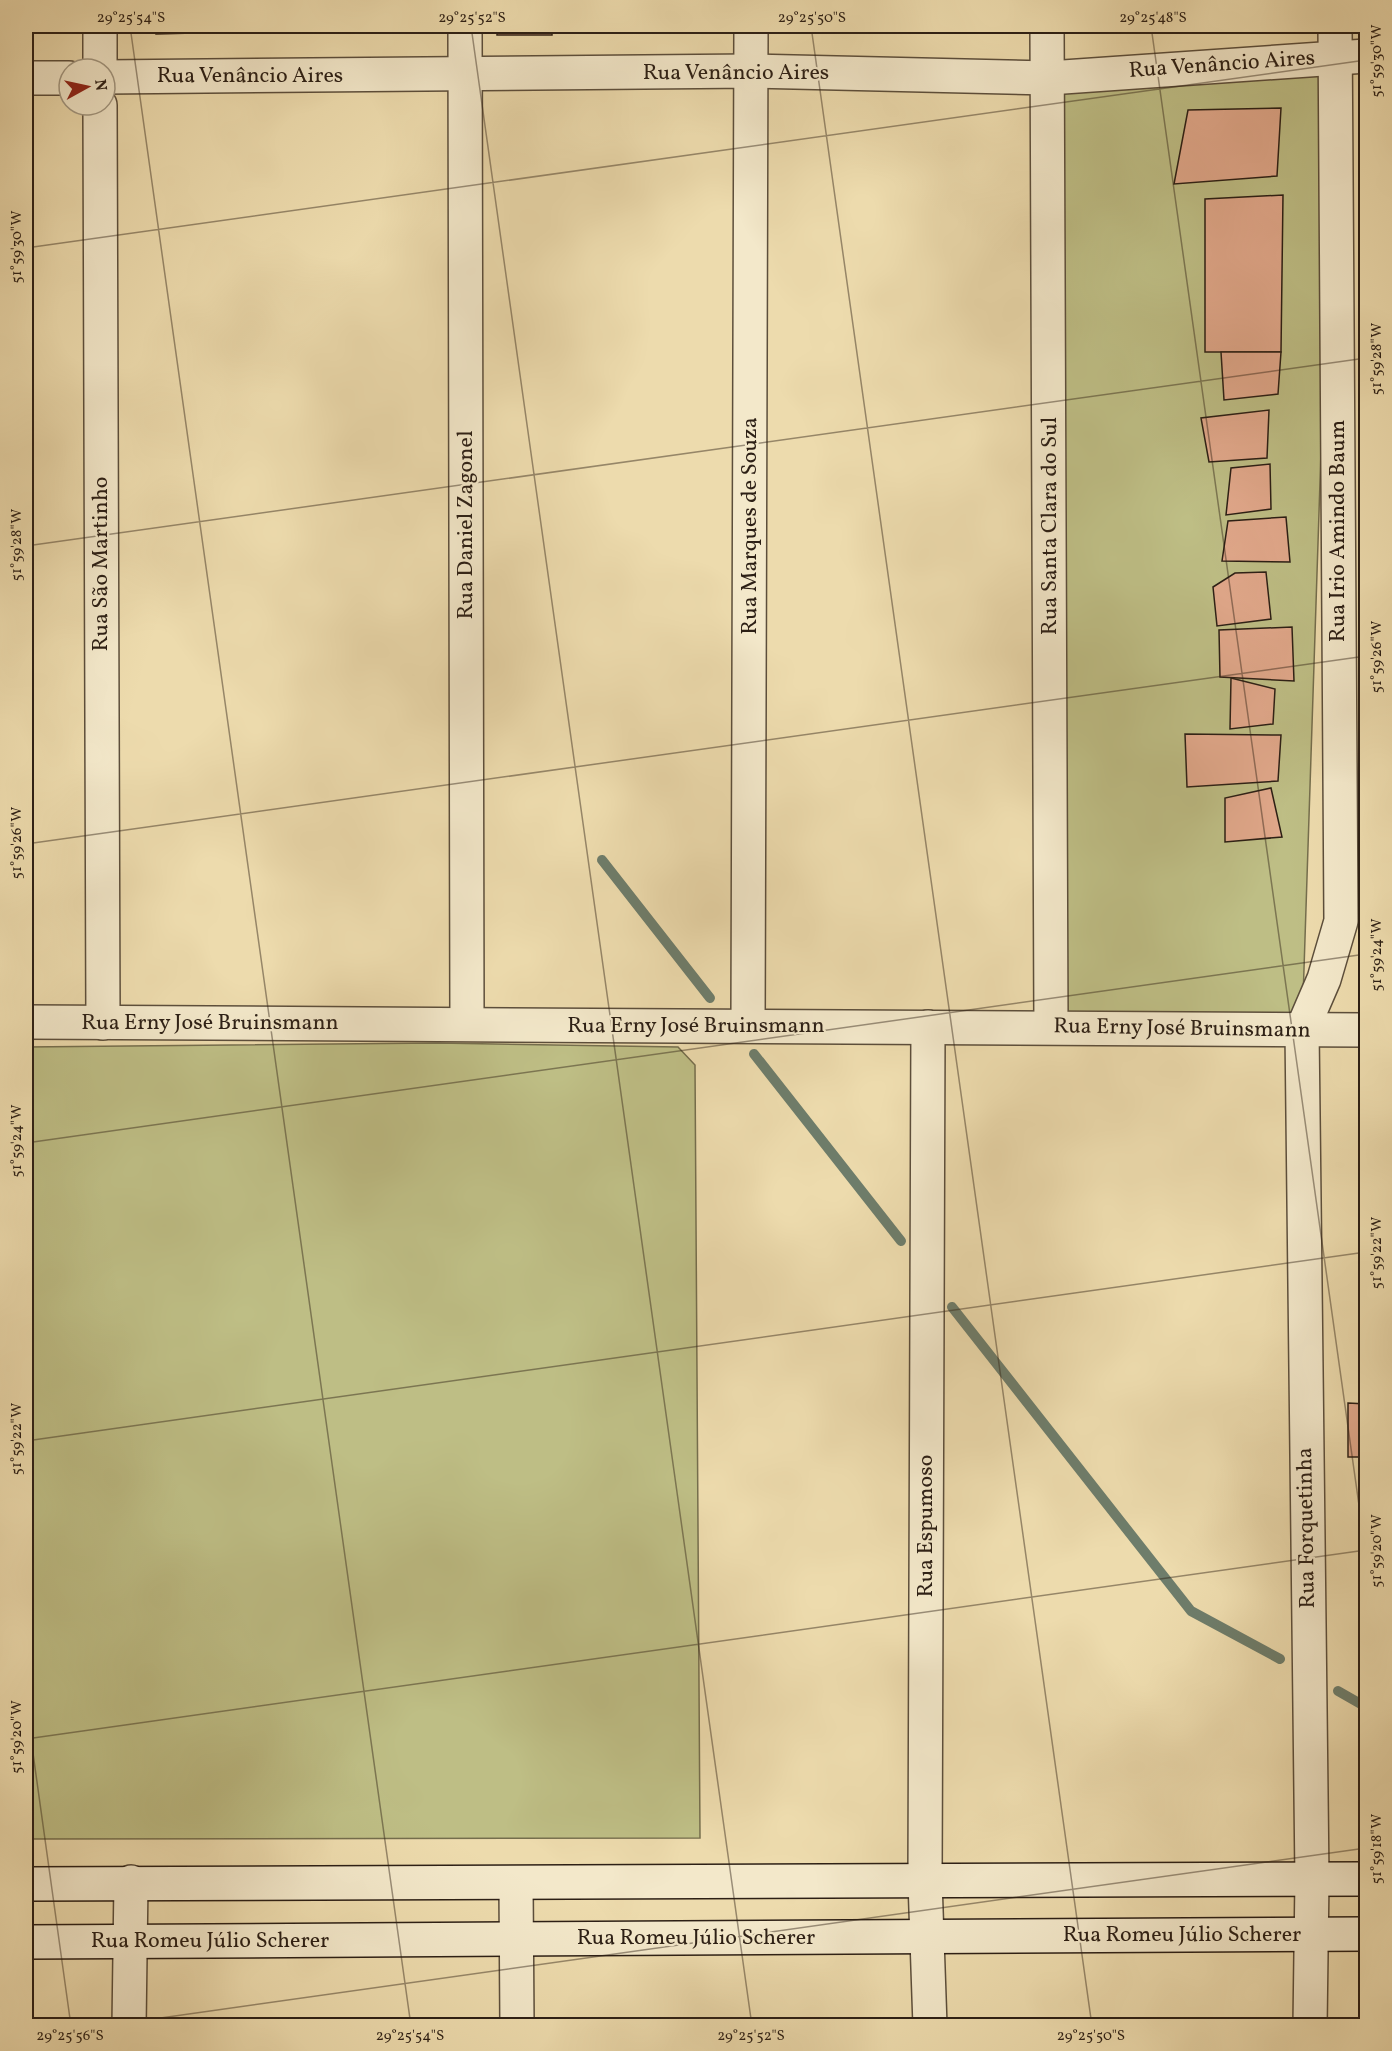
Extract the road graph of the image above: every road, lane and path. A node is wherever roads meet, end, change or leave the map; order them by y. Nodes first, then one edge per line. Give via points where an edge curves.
1 (100, 26) edge
2 (465, 26) edge
3 (751, 26) edge
4 (1047, 26) edge
5 (1334, 41) edge
6 (1366, 56) edge
7 (100, 57) edge
8 (752, 71) junction
9 (465, 74) junction
10 (117, 77) edge
11 (26, 78) edge
12 (57, 78) edge
13 (1049, 78) junction
14 (100, 117) edge
15 (26, 1022) edge
16 (103, 1023) junction
17 (467, 1024) junction
18 (748, 1026) junction
19 (928, 1027) junction
20 (1052, 1027) junction
21 (1302, 1030) junction
22 (1366, 1030) edge
23 (1311, 1879) junction
24 (1366, 1879) edge
25 (925, 1881) junction
26 (130, 1882) junction
27 (26, 1884) edge
28 (516, 1884) junction
29 (1311, 1934) junction
30 (1366, 1934) edge
31 (927, 1937) junction
32 (517, 1939) junction
33 (130, 1941) junction
34 (26, 1942) edge
35 (129, 2025) edge
36 (518, 2025) edge
37 (930, 2025) edge
38 (1310, 2025) edge

1 - 7 street
2 - 9 street, Rua Daniel Zagonel
3 - 8 street, Rua Marques de Souza
4 - 13 street, Rua Santa Clara do Sul
5 - 6 street, Rua Venâncio Aires
5 - 13 street, Rua Venâncio Aires
5 - 21 street, Rua Irio Amindo Baum via 1341,921 1324,979
8 - 9 street, Rua Venâncio Aires
8 - 13 street, Rua Venâncio Aires
8 - 18 street, Rua Marques de Souza
9 - 10 street, Rua Venâncio Aires
9 - 17 street, Rua Daniel Zagonel
11 - 12 street
13 - 20 street, Rua Santa Clara do Sul
14 - 16 street, Rua São Martinho
15 - 16 street, Rua Erny José Bruinsmann
16 - 17 street, Rua Erny José Bruinsmann
17 - 18 street, Rua Erny José Bruinsmann
18 - 19 street, Rua Erny José Bruinsmann
19 - 20 street, Rua Erny José Bruinsmann
19 - 25 street, Rua Espumoso
20 - 21 street, Rua Erny José Bruinsmann
21 - 22 street, Rua Erny José Bruinsmann
21 - 23 street, Rua Forquetinha
23 - 24 street
23 - 25 street
23 - 29 street, Rua Forquetinha
25 - 28 street
25 - 31 street, Rua Espumoso
26 - 27 street
26 - 28 street
26 - 33 street
28 - 32 street
29 - 30 street, Rua Romeu Júlio Scherer
29 - 31 street, Rua Romeu Júlio Scherer
29 - 38 street, Rua Forquetinha
31 - 32 street, Rua Romeu Júlio Scherer
31 - 37 street, Rua Espumoso
32 - 33 street, Rua Romeu Júlio Scherer
32 - 36 street
33 - 34 street, Rua Romeu Júlio Scherer
33 - 35 street

